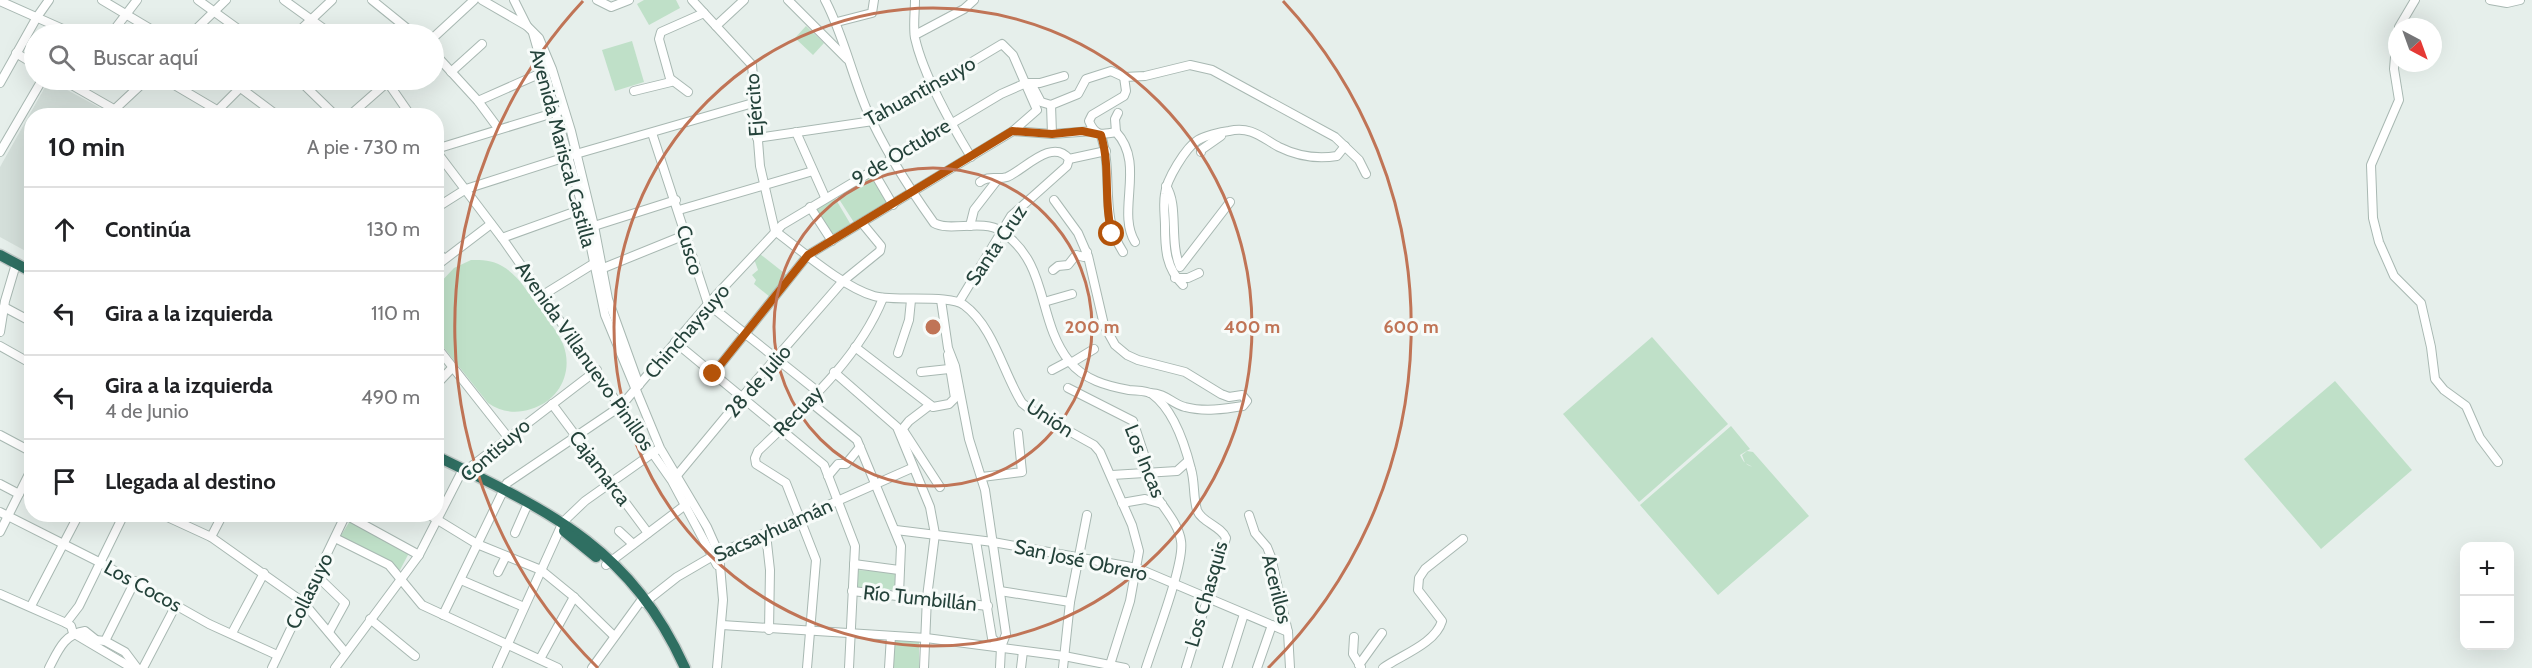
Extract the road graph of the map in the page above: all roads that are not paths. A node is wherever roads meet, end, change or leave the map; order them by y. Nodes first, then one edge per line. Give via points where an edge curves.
1 (49, 0) edge
2 (102, 0) edge
3 (136, 0) edge
4 (198, 0) edge
5 (226, 0) edge
6 (284, 0) edge
7 (332, 0) edge
8 (372, 0) edge
9 (474, 0) edge
10 (482, 0) edge
11 (514, 0) edge
12 (597, 0) edge
13 (629, 0) edge
14 (692, 0) edge
15 (744, 0) edge
16 (788, 0) edge
17 (874, 0) edge
18 (915, 0) edge
19 (974, 0) edge
20 (2415, 0) edge
21 (2490, 0) edge
22 (2520, 0) edge
23 (827, 1) edge
24 (2, 3) edge
25 (214, 12) junction
26 (704, 13) junction
27 (126, 15) junction
28 (37, 17) junction
29 (2404, 18) edge
30 (311, 21) junction
31 (837, 22) junction
32 (33, 24) edge
33 (52, 24) edge
34 (119, 24) edge
35 (142, 24) edge
36 (201, 24) edge
37 (231, 24) edge
38 (308, 24) edge
39 (316, 24) edge
40 (402, 24) edge
41 (527, 26) junction
42 (716, 26) junction
43 (444, 28) edge
44 (915, 35) junction
45 (24, 39) edge
46 (482, 44) dead end
47 (16, 53) junction
48 (24, 58) edge
49 (848, 60) junction
50 (444, 64) edge
51 (548, 69) junction
52 (451, 72) junction
53 (2394, 72) edge
54 (1064, 76) dead end
55 (1124, 77) junction
56 (672, 80) junction
57 (0, 83) edge
58 (1029, 84) junction
59 (934, 85) junction
60 (36, 90) edge
61 (82, 90) edge
62 (135, 90) edge
63 (181, 90) edge
64 (236, 90) edge
65 (245, 90) edge
66 (309, 90) edge
67 (377, 90) edge
68 (394, 90) edge
69 (634, 91) dead end
70 (688, 92) dead end
71 (478, 101) junction
72 (753, 103) junction
73 (1051, 105) junction
74 (26, 108) edge
75 (112, 108) edge
76 (115, 108) edge
77 (208, 108) edge
78 (220, 108) edge
79 (268, 108) edge
80 (328, 108) edge
81 (358, 108) edge
82 (406, 108) edge
83 (24, 111) edge
84 (561, 111) junction
85 (1119, 113) dead end
86 (873, 121) junction
87 (950, 123) junction
88 (498, 128) junction
89 (1012, 131) junction
90 (796, 132) junction
91 (1116, 132) junction
92 (652, 133) junction
93 (1097, 133) junction
94 (1224, 133) junction
95 (1052, 134) junction
96 (757, 138) junction
97 (1345, 146) junction
98 (444, 147) edge
99 (1106, 151) junction
100 (0, 152) edge
101 (1201, 152) dead end
102 (573, 155) junction
103 (971, 157) junction
104 (894, 158) junction
105 (1069, 159) junction
106 (444, 160) edge
107 (813, 171) junction
108 (873, 171) junction
109 (1366, 174) dead end
110 (998, 179) junction
111 (980, 182) dead end
112 (1166, 186) junction
113 (763, 188) junction
114 (466, 189) junction
115 (915, 193) junction
116 (825, 197) junction
117 (676, 200) junction
118 (1054, 200) dead end
119 (1230, 202) dead end
120 (444, 203) edge
121 (893, 205) junction
122 (586, 207) junction
123 (810, 207) junction
124 (679, 210) junction
125 (862, 223) junction
126 (491, 224) junction
127 (970, 226) junction
128 (591, 227) junction
129 (775, 231) junction
130 (1001, 231) junction
131 (686, 235) junction
132 (502, 238) junction
133 (832, 241) junction
134 (1135, 242) dead end
135 (0, 250) edge
136 (1087, 252) junction
137 (1123, 252) dead end
138 (0, 255) edge
139 (808, 255) junction
140 (444, 259) edge
141 (24, 262) edge
142 (16, 264) junction
143 (593, 264) junction
144 (24, 268) edge
145 (601, 269) junction
146 (1053, 270) dead end
147 (1199, 273) dead end
148 (1175, 278) junction
149 (843, 281) junction
150 (1183, 285) dead end
151 (1072, 294) dead end
152 (543, 295) junction
153 (883, 298) junction
154 (910, 300) junction
155 (941, 300) junction
156 (959, 302) junction
157 (1044, 302) junction
158 (708, 304) junction
159 (4, 307) junction
160 (24, 318) edge
161 (0, 332) edge
162 (744, 334) junction
163 (675, 342) junction
164 (0, 346) edge
165 (855, 347) junction
166 (948, 348) junction
167 (1094, 349) dead end
168 (898, 353) dead end
169 (444, 357) edge
170 (777, 358) junction
171 (24, 360) edge
172 (1070, 362) junction
173 (452, 368) junction
174 (949, 369) junction
175 (597, 370) junction
176 (1052, 370) dead end
177 (834, 372) junction
178 (921, 372) dead end
179 (713, 374) junction
180 (444, 376) edge
181 (637, 388) junction
182 (1068, 388) dead end
183 (817, 391) junction
184 (1150, 393) junction
185 (742, 397) junction
186 (808, 401) junction
187 (552, 404) junction
188 (930, 405) junction
189 (621, 406) junction
190 (782, 429) junction
191 (901, 431) junction
192 (1018, 433) dead end
193 (0, 435) edge
194 (507, 436) junction
195 (576, 437) junction
196 (660, 447) junction
197 (860, 447) junction
198 (24, 448) edge
199 (653, 453) junction
200 (444, 461) edge
201 (1187, 462) junction
202 (2498, 462) dead end
203 (444, 467) edge
204 (912, 468) junction
205 (1150, 472) junction
206 (463, 473) junction
207 (1112, 475) junction
208 (828, 476) junction
209 (982, 477) junction
210 (675, 479) junction
211 (611, 483) junction
212 (0, 484) edge
213 (875, 484) junction
214 (24, 485) edge
215 (940, 487) dead end
216 (21, 492) junction
217 (503, 492) junction
218 (24, 493) edge
219 (838, 500) junction
220 (688, 502) junction
221 (1122, 503) junction
222 (1162, 504) junction
223 (526, 508) junction
224 (444, 509) edge
225 (0, 512) edge
226 (9, 515) junction
227 (1087, 515) dead end
228 (1249, 515) dead end
229 (801, 517) junction
230 (75, 522) edge
231 (120, 522) edge
232 (179, 522) edge
233 (219, 522) edge
234 (343, 522) edge
235 (359, 522) edge
236 (437, 522) edge
237 (441, 522) edge
238 (561, 525) junction
239 (896, 530) junction
240 (619, 531) dead end
241 (0, 532) edge
242 (515, 533) dead end
243 (648, 533) junction
244 (766, 534) junction
245 (935, 534) junction
246 (212, 537) junction
247 (335, 538) junction
248 (1463, 539) dead end
249 (976, 541) junction
250 (993, 542) junction
251 (65, 544) junction
252 (477, 544) junction
253 (633, 544) junction
254 (419, 555) junction
255 (716, 555) junction
256 (506, 556) junction
257 (1078, 557) junction
258 (101, 563) junction
259 (608, 563) junction
260 (854, 564) junction
261 (1137, 568) junction
262 (541, 570) junction
263 (899, 570) junction
264 (498, 572) dead end
265 (264, 573) junction
266 (318, 577) junction
267 (461, 580) junction
268 (135, 581) junction
269 (401, 581) junction
270 (1173, 582) junction
271 (852, 591) junction
272 (1000, 591) junction
273 (0, 594) edge
274 (899, 594) junction
275 (574, 597) junction
276 (927, 597) junction
277 (1206, 597) junction
278 (303, 602) junction
279 (643, 602) junction
280 (1070, 602) junction
281 (176, 605) junction
282 (31, 606) junction
283 (988, 606) junction
284 (524, 607) junction
285 (1244, 614) junction
286 (443, 615) junction
287 (370, 619) junction
288 (66, 622) junction
289 (722, 625) junction
290 (1272, 625) junction
291 (769, 630) junction
292 (808, 631) junction
293 (329, 632) junction
294 (1288, 632) junction
295 (73, 633) junction
296 (232, 633) junction
297 (850, 633) junction
298 (1382, 633) dead end
299 (613, 635) junction
300 (891, 636) junction
301 (1354, 637) dead end
302 (926, 638) junction
303 (84, 639) junction
304 (100, 640) junction
305 (508, 643) junction
306 (1001, 647) junction
307 (1023, 651) junction
308 (345, 652) junction
309 (277, 655) junction
310 (415, 656) dead end
311 (1064, 656) junction
312 (540, 659) junction
313 (1109, 666) edge
314 (1361, 666) edge
315 (49, 668) edge
316 (134, 668) edge
317 (143, 668) edge
318 (272, 668) edge
319 (335, 668) edge
320 (497, 668) edge
321 (558, 668) edge
322 (592, 668) edge
323 (678, 668) edge
324 (685, 668) edge
325 (717, 668) edge
326 (807, 668) edge
327 (849, 668) edge
328 (889, 668) edge
329 (924, 668) edge
330 (1000, 668) edge
331 (1021, 668) edge
332 (1063, 668) edge
333 (1125, 668) edge
334 (1146, 668) edge
335 (1186, 668) edge
336 (1227, 668) edge
337 (1257, 668) edge
338 (1290, 668) edge
339 (1383, 668) edge

1 - 28 street
2 - 27 street
3 - 27 street
4 - 25 street
5 - 25 street
6 - 30 street
7 - 30 street
8 - 40 street
9 - 43 street
10 - 41 street
11 - 41 street
12 - 13 street via 612,7
14 - 26 street, Ejército
15 - 42 street
16 - 49 street
17 - 31 street via 872,13
18 - 44 street
19 - 44 street
20 - 29 street
21 - 22 street
23 - 31 street
24 - 28 street
25 - 36 street
25 - 37 street
26 - 42 street, Ejército
26 - 56 street via 661,32 659,39
27 - 34 street
27 - 35 street
28 - 32 street
28 - 33 street
30 - 38 street
30 - 39 street
31 - 49 street
41 - 51 street, Avenida Mariscal Castilla
42 - 72 street, Ejército via 752,65
44 - 59 street
45 - 47 street
46 - 52 street
47 - 48 street
47 - 57 street
49 - 86 street
50 - 52 street
51 - 71 street
51 - 84 street, Avenida Mariscal Castilla
52 - 71 street
53 - 202 street via 2399,100 2371,165 2373,218 2379,242 2394,276 2421,303 2435,379 2466,406 2480,438
54 - 58 street, 9 de Octubre
55 - 73 street via 1111,71 1095,75 1086,79 1078,94
55 - 93 street via 1124,96 1092,115 1089,121
55 - 97 street via 1190,65 1212,70 1322,128
56 - 69 street
56 - 70 street
58 - 59 street, Tahuantinsuyo via 1002,44
58 - 73 street via 1041,102
58 - 87 street, 9 de Octubre
58 - 89 street, Tahuantinsuyo via 1036,114
59 - 86 street, Tahuantinsuyo
59 - 87 street
60 - 74 street
61 - 75 street
62 - 76 street
63 - 77 street
64 - 78 street
65 - 79 street
66 - 80 street
67 - 81 street
68 - 82 street
71 - 88 street
72 - 92 street
72 - 96 street, Ejército
73 - 95 street
83 - 100 street
84 - 88 street
84 - 102 street, Avenida Mariscal Castilla
85 - 91 street via 1115,119
86 - 90 street, Tahuantinsuyo
86 - 104 street
87 - 103 street
87 - 104 street, 9 de Octubre
88 - 98 street
89 - 95 street
89 - 103 street
90 - 96 street, Tahuantinsuyo
90 - 107 street
91 - 93 street
91 - 134 street via 1125,142 1129,157 1130,224
92 - 102 street
92 - 117 street, Cusco
93 - 95 street
93 - 99 street
94 - 97 street via 1230,130 1262,134 1280,147 1316,157 1337,156
94 - 101 street
94 - 112 street via 1196,141
96 - 113 street, Ejército
97 - 109 street
99 - 105 street
99 - 137 street via 1110,227
102 - 114 street
102 - 122 street, Avenida Mariscal Castilla
103 - 115 street
104 - 108 street, 9 de Octubre
104 - 115 street
105 - 110 street via 1063,154 1044,154 1014,174
105 - 130 street, Santa Cruz via 1065,168 1020,208
106 - 114 street, Avenida Villanuevo Pinillos
107 - 113 street
107 - 116 street
108 - 116 street, 9 de Octubre
108 - 121 street
110 - 111 street
110 - 127 street via 974,210
112 - 119 street via 1172,202 1174,248 1180,267
112 - 148 street via 1165,252
113 - 124 street
113 - 129 street, Ejército
114 - 120 street
114 - 126 street, Avenida Villanuevo Pinillos
115 - 121 street
115 - 127 street via 934,223
116 - 123 street, 9 de Octubre
117 - 124 street, Cusco
117 - 128 street
118 - 136 street
121 - 125 street
122 - 128 street, Avenida Mariscal Castilla
122 - 132 street
123 - 129 street, 9 de Octubre
123 - 133 street
124 - 131 street, Cusco
125 - 133 street
125 - 149 street, 28 de Julio via 881,246 879,252
126 - 132 street, Avenida Villanuevo Pinillos
126 - 140 street
127 - 130 street
128 - 143 street, Avenida Mariscal Castilla
128 - 145 street, Avenida Mariscal Castilla
129 - 139 street
129 - 158 street, Chinchaysuyo
130 - 156 street, Santa Cruz
130 - 157 street via 1035,269
131 - 145 street
131 - 158 street, Cusco
132 - 152 street, Avenida Villanuevo Pinillos
133 - 139 street
135 - 141 highway
136 - 146 street via 1084,257 1076,255 1068,265
136 - 184 street via 1104,325 1115,345 1132,358 1178,369 1211,390 1229,397 1242,395 1247,401 1231,408 1192,408 1183,407 1164,394
138 - 142 highway
139 - 149 street
139 - 162 street
142 - 144 highway
142 - 159 street
143 - 145 street
143 - 152 street
143 - 181 street, Avenida Mariscal Castilla via 600,301
145 - 181 street, Avenida Mariscal Castilla
147 - 148 street
148 - 150 street
149 - 153 street
149 - 170 street, 28 de Julio
151 - 157 street
152 - 175 street, Avenida Villanuevo Pinillos
153 - 154 street
153 - 165 street, Recuay
154 - 155 street
154 - 168 street via 909,320
155 - 156 street
155 - 166 street
156 - 207 street, Unión via 984,330 1022,403 1094,445
157 - 172 street via 1049,326
158 - 162 street
158 - 163 street, Chinchaysuyo
159 - 160 street
159 - 161 street
162 - 170 street
162 - 179 street
163 - 179 street
163 - 181 street, Chinchaysuyo
164 - 171 street
165 - 177 street, Recuay
165 - 188 street
166 - 174 street
166 - 209 street
167 - 172 street
169 - 173 street
170 - 183 street
170 - 185 street, 28 de Julio
172 - 176 street
172 - 184 street via 1079,372 1099,382
173 - 180 street
173 - 194 street
174 - 178 street
174 - 188 street via 955,398 944,406
175 - 187 street, Contisuyo
175 - 189 street, Avenida Villanuevo Pinillos
177 - 183 street, Recuay
177 - 191 street
179 - 185 street
181 - 189 street, Chinchaysuyo
181 - 196 street, Avenida Mariscal Castilla
182 - 205 street, Los Incas via 1129,418
183 - 186 street, Recuay
184 - 201 street via 1172,416
185 - 190 street
185 - 210 street, 28 de Julio
186 - 190 street, Recuay
186 - 197 street via 853,436
187 - 194 street, Contisuyo
187 - 195 street, Cajamarca
188 - 191 street
189 - 195 street, Chinchaysuyo
189 - 199 street, Avenida Villanuevo Pinillos
190 - 208 street via 822,462
190 - 229 street, Recuay via 758,451 755,461 786,483
191 - 204 street
191 - 215 street
192 - 209 street via 1022,472
193 - 198 street
194 - 206 street, Contisuyo
195 - 211 street, Cajamarca
195 - 217 street, Chinchaysuyo via 507,483
196 - 199 street
196 - 210 street, Avenida Mariscal Castilla
197 - 208 street via 848,463 838,464
197 - 213 street
199 - 210 street, Avenida Villanuevo Pinillos
199 - 211 street
200 - 206 highway
201 - 205 street via 1177,471
201 - 277 street, Los Chasquis via 1198,513 1226,538
203 - 206 highway
204 - 213 street, Sacsayhuamán
204 - 245 street via 930,507
205 - 207 street
205 - 222 street, Los Incas
206 - 217 highway
206 - 224 street, Contisuyo
207 - 221 street, Unión
208 - 219 street
209 - 250 street
210 - 220 street, Avenida Villanuevo Pinillos
211 - 238 street
211 - 243 street, Cajamarca
212 - 216 street
213 - 219 street, Sacsayhuamán
213 - 239 street
214 - 216 street
216 - 218 street
216 - 226 street
217 - 223 highway
217 - 238 highway
217 - 252 street, Chinchaysuyo
219 - 229 street, Sacsayhuamán
219 - 260 street via 855,546
220 - 243 street
220 - 255 street
221 - 222 street via 1145,499
221 - 261 street, Unión via 1138,542
222 - 270 street, Los Incas via 1181,539
223 - 238 highway
223 - 242 street
225 - 226 street, Los Cocos
226 - 241 street
226 - 251 street, Los Cocos
227 - 257 street
228 - 294 street, Acerillos via 1255,533 1270,552
229 - 244 street, Sacsayhuamán
229 - 292 street via 816,560
230 - 251 street
231 - 258 street
232 - 246 street
233 - 246 street
234 - 247 street, Collasuyo
235 - 254 street
236 - 254 street, Contisuyo
237 - 252 street
238 - 259 highway
238 - 262 street
239 - 245 street, San José Obrero
239 - 263 street via 901,546
240 - 253 street
243 - 253 street
244 - 255 street, Sacsayhuamán
244 - 291 street
245 - 249 street, San José Obrero
245 - 276 street
246 - 265 street
247 - 266 street, Collasuyo
247 - 269 street via 389,565
248 - 339 street via 1419,578 1418,590 1442,621 1440,628 1431,638
249 - 250 street, San José Obrero
249 - 283 street
250 - 257 street, San José Obrero
250 - 272 street
251 - 258 street, Los Cocos
251 - 282 street
252 - 256 street
252 - 267 street, Chinchaysuyo
253 - 259 street
254 - 269 street, Contisuyo
255 - 279 street, Sacsayhuamán
255 - 289 street
256 - 262 street
256 - 264 street
257 - 261 street, San José Obrero
257 - 280 street
258 - 268 street, Los Cocos
258 - 288 street via 75,614
259 - 279 highway
260 - 263 street
260 - 271 street
261 - 270 street, San José Obrero
261 - 313 street, Unión
262 - 275 street
262 - 284 street
263 - 274 street
265 - 278 street
265 - 296 street
266 - 278 street, Collasuyo
266 - 293 street via 345,603
267 - 284 street
267 - 286 street, Chinchaysuyo
268 - 281 street, Los Cocos
268 - 304 street
269 - 286 street via 419,603
269 - 287 street, Contisuyo
270 - 277 street, San José Obrero
270 - 334 street, Los Incas
271 - 274 street, Río Tumbillán
271 - 297 street
272 - 280 street
272 - 306 street via 1006,634
273 - 282 street
274 - 276 street, Río Tumbillán
275 - 299 street
275 - 312 street
276 - 283 street, Río Tumbillán
276 - 302 street
277 - 285 street, San José Obrero
277 - 335 street, Los Chasquis
278 - 293 street
278 - 309 street, Collasuyo
279 - 299 street, Sacsayhuamán
279 - 323 highway
279 - 324 highway
280 - 311 street
281 - 296 street, Los Cocos
281 - 317 street
282 - 288 street
283 - 306 street via 992,638
284 - 305 street
285 - 290 street, San José Obrero
285 - 336 street
286 - 305 street
287 - 308 street, Contisuyo
287 - 310 street
288 - 295 street
289 - 291 street
289 - 325 street
290 - 294 street, San José Obrero
290 - 337 street
291 - 292 street
292 - 297 street
292 - 326 street
293 - 308 street
294 - 338 street, Acerillos
295 - 303 street
295 - 304 street via 85,631
295 - 315 street
296 - 309 street, Los Cocos
297 - 300 street
297 - 327 street
298 - 314 street
299 - 322 street, Sacsayhuamán
300 - 302 street
300 - 328 street
301 - 314 street via 1353,654
302 - 306 street
302 - 329 street
303 - 304 street
303 - 316 street
304 - 316 street via 125,652
305 - 312 street
305 - 320 street
306 - 307 street
306 - 330 street
307 - 311 street
307 - 331 street
308 - 319 street, Contisuyo
309 - 318 street, Collasuyo
311 - 313 street
311 - 332 street
312 - 321 street
313 - 333 street

